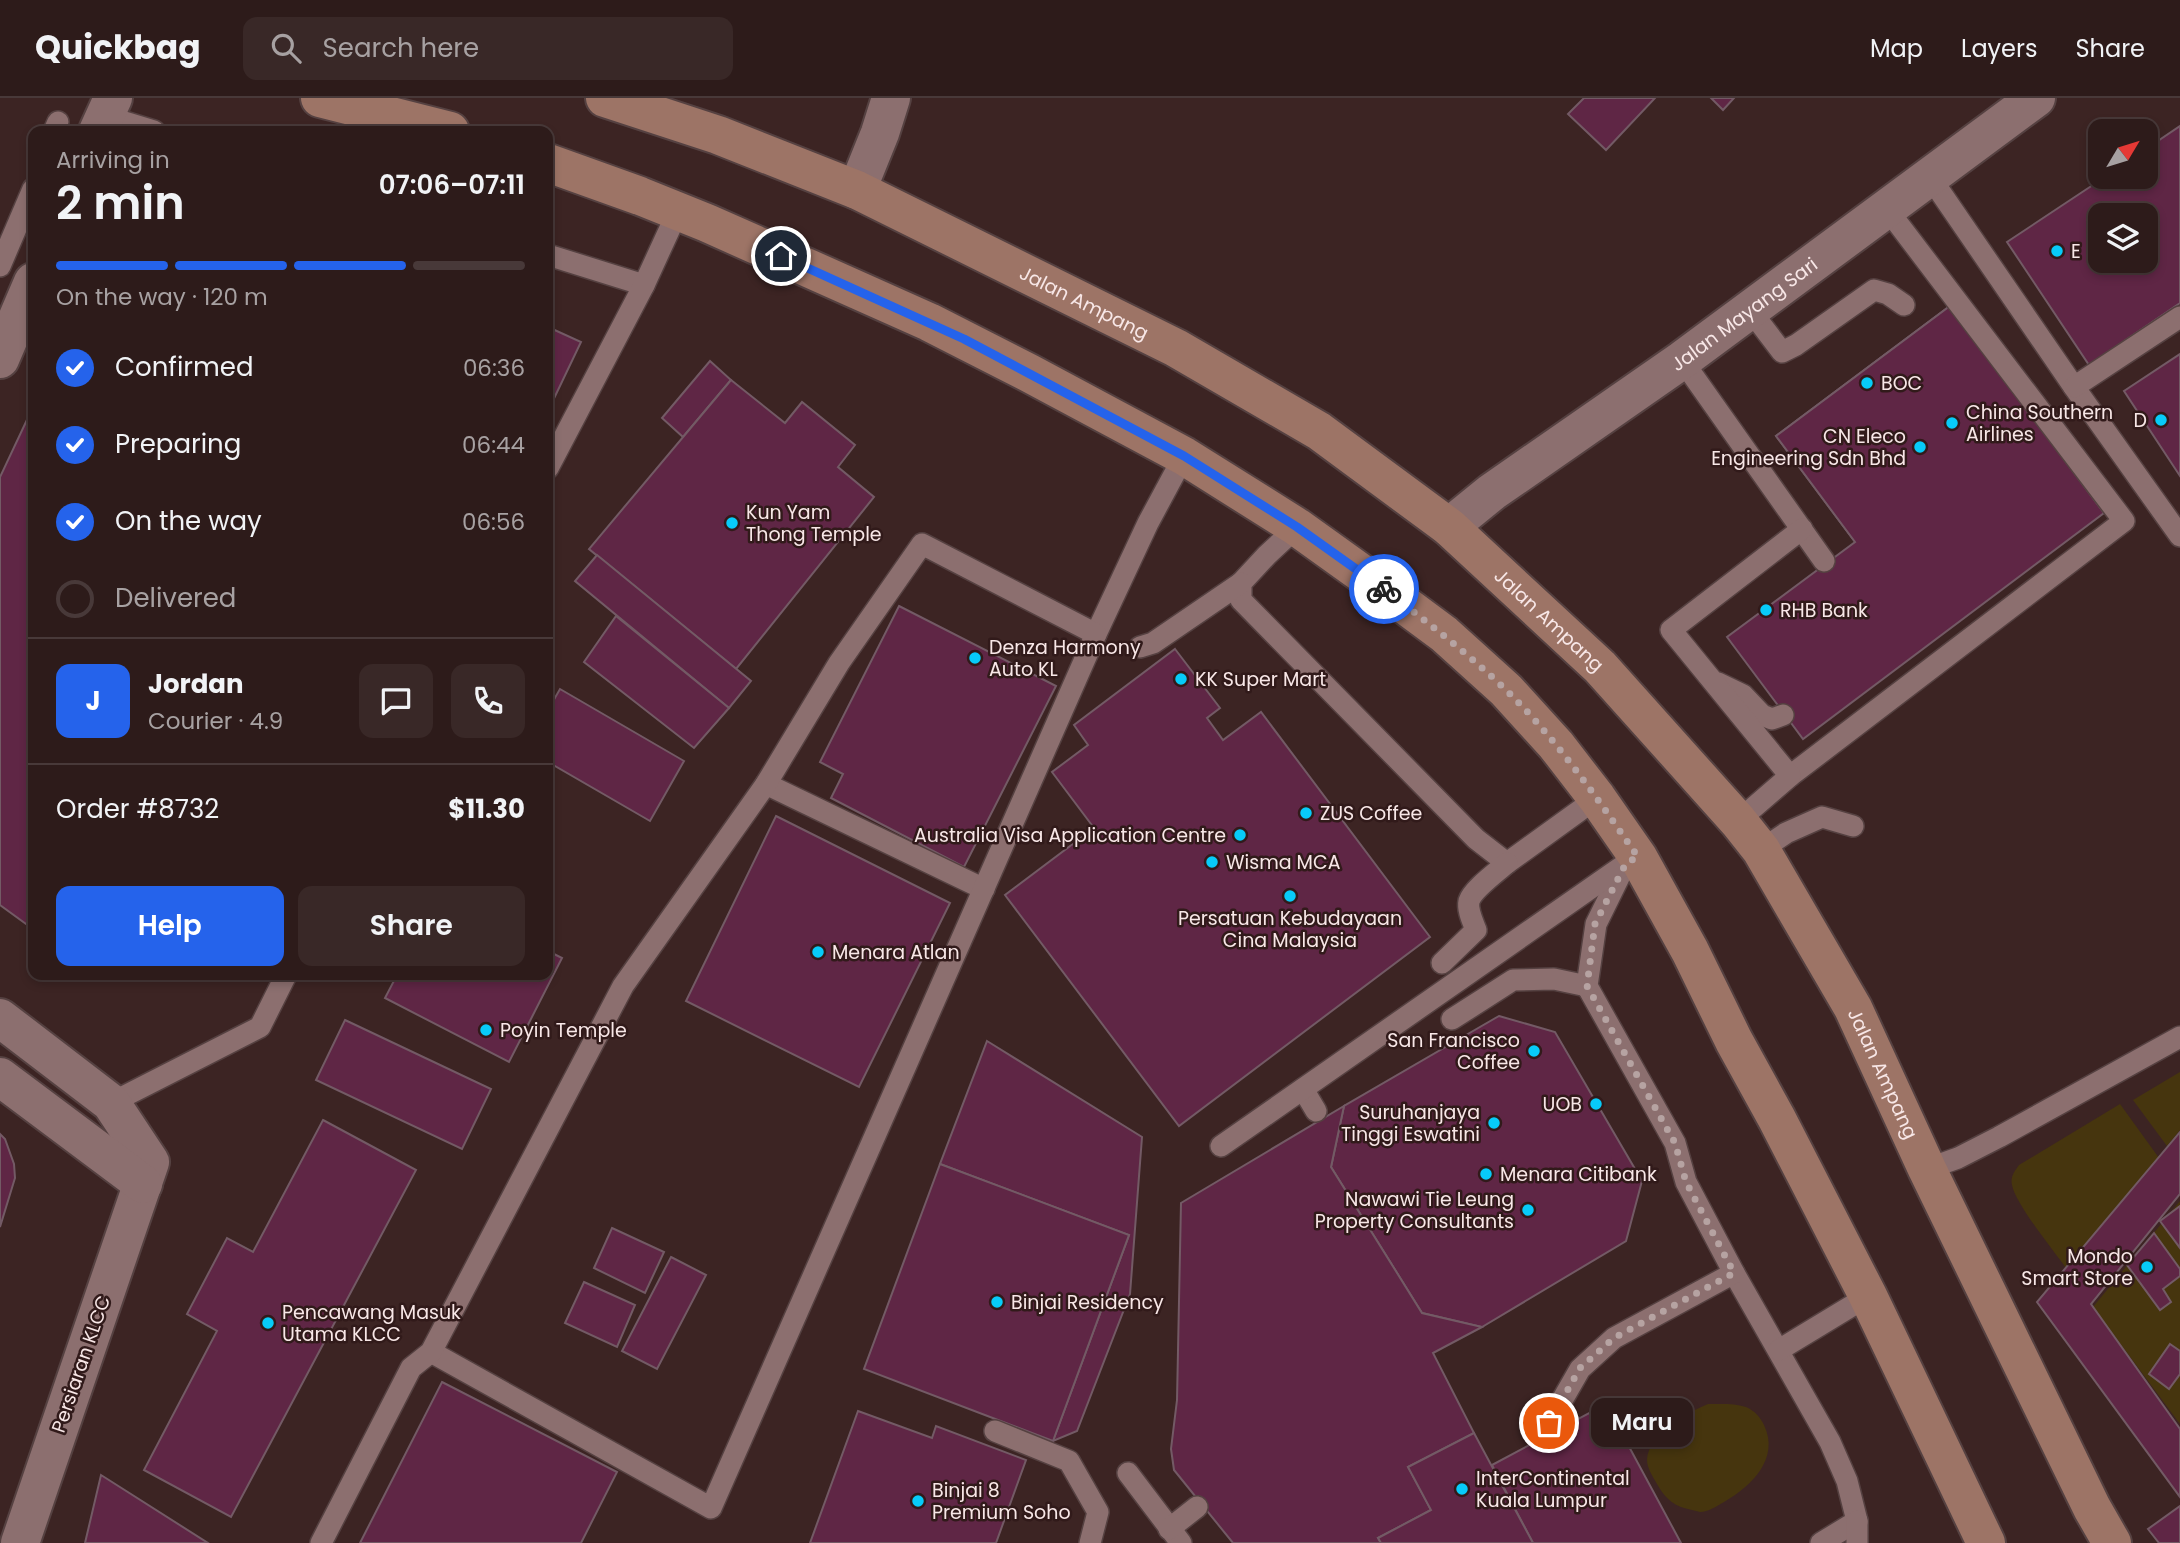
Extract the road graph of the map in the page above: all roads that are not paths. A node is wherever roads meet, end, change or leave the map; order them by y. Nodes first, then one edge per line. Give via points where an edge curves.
1 (320, 98) edge
2 (605, 98) edge
3 (891, 98) edge
4 (2036, 98) edge
5 (106, 115) edge
6 (139, 126) edge
7 (430, 126) edge
8 (553, 165) edge
9 (1930, 177) junction
10 (858, 190) junction
11 (28, 201) edge
12 (1887, 209) junction
13 (678, 211) junction
14 (553, 257) edge
15 (0, 266) edge
16 (643, 285) junction
17 (28, 294) edge
18 (1904, 305) dead end
19 (1750, 310) junction
20 (2180, 317) edge
21 (0, 359) edge
22 (1682, 360) junction
23 (2074, 387) junction
24 (1184, 456) junction
25 (553, 458) edge
26 (1297, 527) junction
27 (1449, 527) junction
28 (1802, 529) junction
29 (2180, 536) edge
30 (1824, 561) dead end
31 (1241, 583) junction
32 (1096, 635) junction
33 (1140, 647) dead end
34 (1713, 681) junction
35 (1783, 715) dead end
36 (1790, 776) junction
37 (766, 784) junction
38 (1597, 798) junction
39 (1738, 821) junction
40 (1853, 825) dead end
41 (1761, 850) junction
42 (1632, 860) junction
43 (1507, 863) junction
44 (984, 888) junction
45 (1442, 963) dead end
46 (284, 980) edge
47 (1587, 986) junction
48 (0, 1018) edge
49 (1452, 1019) dead end
50 (2180, 1037) edge
51 (0, 1077) edge
52 (1303, 1089) junction
53 (111, 1102) junction
54 (1316, 1111) dead end
55 (1675, 1143) junction
56 (1221, 1146) dead end
57 (1927, 1169) junction
58 (143, 1184) junction
59 (1734, 1273) junction
60 (1868, 1296) junction
61 (1783, 1348) junction
62 (431, 1352) junction
63 (1549, 1423) dead end
64 (995, 1431) dead end
65 (1128, 1473) dead end
66 (1197, 1507) dead end
67 (1857, 1521) junction
68 (1175, 1536) edge
69 (20, 1543) edge
70 (321, 1543) edge
71 (1090, 1543) edge
72 (1821, 1543) edge
73 (1857, 1543) edge
74 (1986, 1543) edge
75 (2112, 1543) edge

1 - 7 main road
2 - 10 main road, Jalan Ampang via 718,135
3 - 10 street
4 - 9 street, Jalan Mayang Sari
5 - 6 lane
8 - 13 main road
9 - 12 street, Jalan Mayang Sari
9 - 23 lane
10 - 27 main road, Jalan Ampang via 1176,348 1319,431
11 - 15 lane
12 - 19 street, Jalan Mayang Sari
12 - 36 lane via 2124,521 1910,673
13 - 16 lane
13 - 24 main road via 929,322
14 - 16 lane
16 - 25 lane
17 - 21 street
18 - 19 lane via 1874,290 1782,352
19 - 22 street, Jalan Mayang Sari
20 - 23 lane
22 - 27 street, Jalan Mayang Sari
22 - 28 lane
23 - 29 lane
24 - 26 main road
24 - 32 lane
26 - 31 lane
26 - 38 main road via 1444,634 1485,671 1556,745
27 - 39 main road, Jalan Ampang via 1600,667
28 - 30 lane
28 - 34 lane via 1671,630
31 - 33 lane via 1153,643
31 - 43 lane via 1241,600 1476,839
32 - 37 lane via 922,544 839,663
32 - 44 lane
34 - 35 lane via 1743,695 1762,715 1772,719
34 - 36 lane
36 - 39 lane
37 - 44 lane
37 - 62 lane via 623,985
38 - 42 main road
38 - 43 lane
39 - 41 main road, Jalan Ampang
40 - 41 lane via 1822,817
41 - 57 main road, Jalan Ampang via 1853,1008
42 - 47 lane via 1595,924
42 - 52 lane
42 - 60 main road via 1690,951
43 - 45 lane via 1469,900 1476,930
44 - 62 lane via 711,1508
46 - 53 lane via 260,1027
47 - 49 lane via 1554,979 1513,979
47 - 55 lane
48 - 53 street, Persiaran KLCC
50 - 57 lane via 1999,1138
51 - 58 street
52 - 54 lane
52 - 56 lane
53 - 58 street, Persiaran KLCC via 150,1162
55 - 59 lane via 1686,1182
55 - 61 lane
57 - 75 main road, Jalan Ampang
58 - 69 street, Persiaran KLCC
59 - 61 lane
59 - 63 lane via 1614,1338 1580,1368
60 - 61 lane
60 - 74 main road
61 - 67 lane via 1847,1481
62 - 70 lane via 411,1368
64 - 71 lane via 1069,1461 1098,1512
65 - 68 lane
66 - 68 lane
67 - 72 lane
67 - 73 lane

